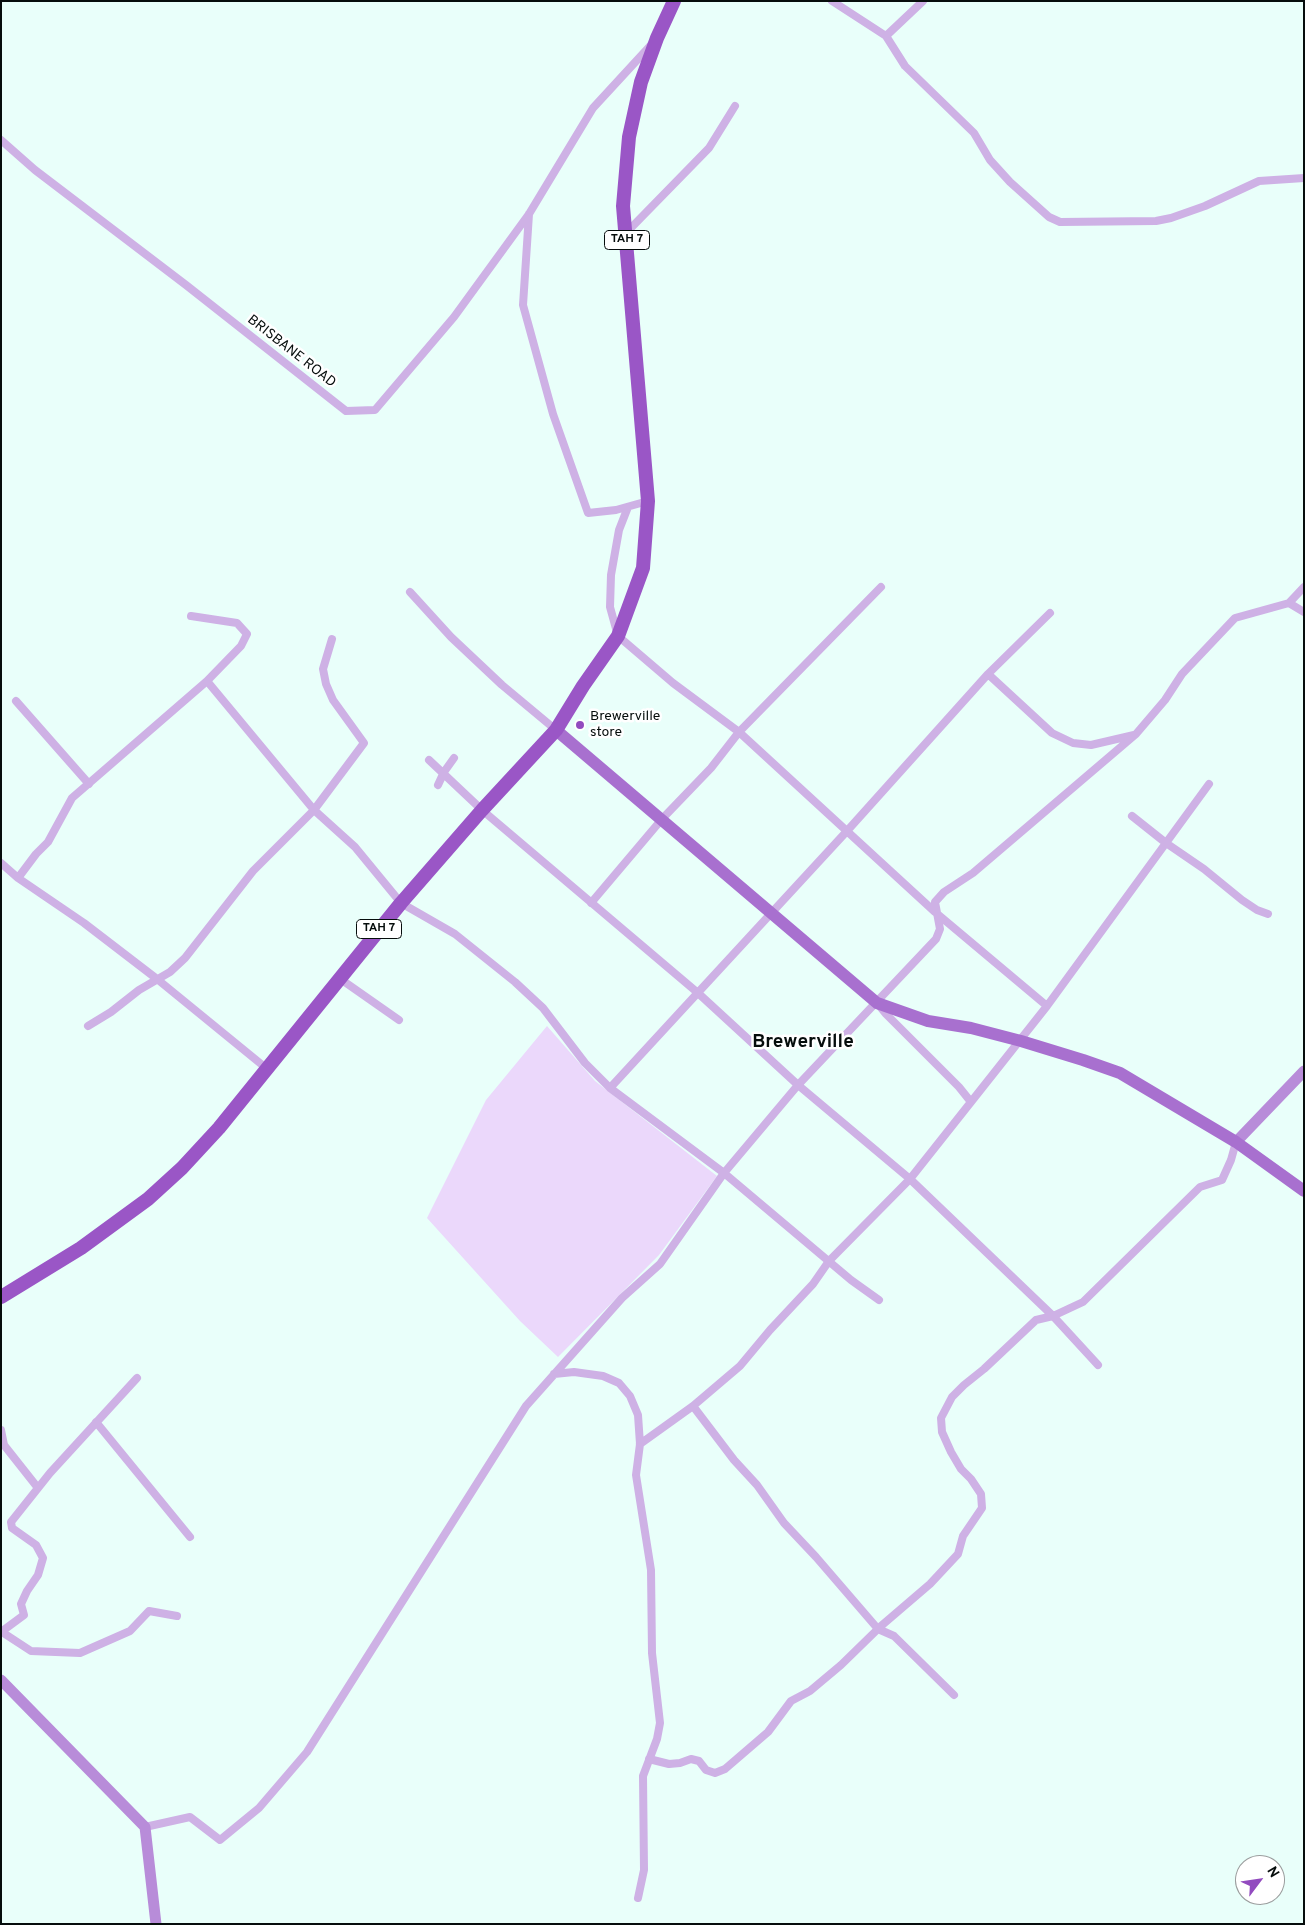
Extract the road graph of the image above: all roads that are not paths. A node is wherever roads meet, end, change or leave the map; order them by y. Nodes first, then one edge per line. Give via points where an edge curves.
1 (674, 1) edge
2 (832, 1) edge
3 (923, 1) edge
4 (886, 36) junction
5 (657, 38) junction
6 (735, 106) dead end
7 (1, 140) edge
8 (1304, 178) edge
9 (529, 214) junction
10 (626, 233) junction
11 (648, 501) junction
12 (628, 506) junction
13 (881, 587) dead end
14 (1304, 587) edge
15 (410, 592) dead end
16 (1289, 603) junction
17 (1304, 612) edge
18 (1050, 613) dead end
19 (190, 616) dead end
20 (618, 636) junction
21 (332, 639) dead end
22 (988, 674) junction
23 (207, 681) junction
24 (16, 701) dead end
25 (556, 730) junction
26 (739, 732) junction
27 (1136, 734) junction
28 (454, 758) dead end
29 (429, 760) dead end
30 (444, 772) junction
31 (89, 784) junction
32 (1209, 784) dead end
33 (438, 785) dead end
34 (314, 810) junction
35 (482, 810) junction
36 (1132, 816) dead end
37 (662, 819) junction
38 (848, 831) junction
39 (1166, 843) junction
40 (1, 863) edge
41 (18, 878) junction
42 (401, 903) junction
43 (591, 903) junction
44 (772, 912) junction
45 (936, 912) junction
46 (1268, 914) dead end
47 (339, 978) junction
48 (157, 979) junction
49 (698, 993) junction
50 (877, 1003) junction
51 (1047, 1006) junction
52 (399, 1020) dead end
53 (88, 1026) dead end
54 (1021, 1041) junction
55 (266, 1068) junction
56 (1304, 1071) edge
57 (798, 1085) junction
58 (610, 1088) junction
59 (971, 1102) junction
60 (1236, 1142) junction
61 (724, 1173) junction
62 (910, 1179) junction
63 (1304, 1191) edge
64 (830, 1261) junction
65 (1, 1296) edge
66 (879, 1300) dead end
67 (1053, 1316) junction
68 (1098, 1365) dead end
69 (554, 1374) junction
70 (137, 1378) dead end
71 (693, 1406) junction
72 (96, 1422) junction
73 (1, 1430) edge
74 (640, 1444) junction
75 (38, 1488) junction
76 (190, 1537) dead end
77 (177, 1616) dead end
78 (878, 1629) junction
79 (1, 1632) edge
80 (1, 1680) edge
81 (954, 1695) dead end
82 (649, 1759) junction
83 (145, 1826) junction
84 (638, 1898) dead end
85 (156, 1924) edge

1 - 5 highway, TAH 7
2 - 4 street
3 - 4 street
4 - 8 street via 905,66 974,133 990,160 1010,182 1049,217 1060,222 1156,221 1205,206 1260,181
5 - 9 street, BRISBANE ROAD via 593,108
5 - 10 highway, TAH 7 via 641,82 629,136 623,206
6 - 10 street via 709,148
7 - 9 street, BRISBANE ROAD via 35,170 346,411 376,410 454,317
9 - 12 street via 523,305 553,414 588,513
10 - 11 highway, TAH 7
11 - 12 street
11 - 20 highway, TAH 7 via 643,568
12 - 20 street via 619,530 611,575 610,607
13 - 26 street
14 - 16 street
15 - 25 street via 502,685
16 - 17 street
16 - 27 street via 1234,618 1182,674
18 - 22 street
19 - 23 street via 237,623 247,634 241,646
20 - 25 highway, TAH 7
20 - 26 street via 673,683
21 - 34 street via 323,669 326,684 333,700 364,743
22 - 27 street via 1052,733 1073,742 1092,745
22 - 38 street
23 - 31 street
23 - 34 street
24 - 31 street
25 - 35 highway, TAH 7
25 - 37 main road
26 - 37 street via 711,768
26 - 38 street
27 - 45 street via 973,873 944,892 935,902
28 - 30 street
29 - 30 street
30 - 33 street
30 - 35 street
31 - 41 street via 72,798 48,842
32 - 39 street
34 - 42 street via 355,847
34 - 48 street via 253,871 185,958
35 - 42 highway, TAH 7
35 - 43 street
36 - 39 street
37 - 43 street
37 - 44 main road
38 - 44 street
38 - 45 street
39 - 46 street via 1242,900
39 - 51 street
40 - 41 street
41 - 48 street
42 - 47 highway, TAH 7
42 - 58 street via 455,934 515,982 543,1008 585,1063
43 - 49 street
44 - 49 street
44 - 50 main road
45 - 50 street via 940,930 936,940
45 - 51 street
47 - 52 street
47 - 55 highway, TAH 7
48 - 53 street
48 - 55 street
49 - 57 street
49 - 58 street
50 - 54 main road via 928,1021
50 - 57 street
50 - 59 street
51 - 54 street
54 - 59 street
54 - 60 main road via 1120,1074
55 - 65 highway, TAH 7 via 219,1128 148,1199 81,1248
56 - 60 street
57 - 61 street
57 - 62 street
58 - 61 street
59 - 62 street
60 - 63 main road
60 - 67 street via 1222,1180 1200,1187 1083,1302
61 - 64 street
61 - 69 street via 660,1264 622,1298
62 - 64 street
62 - 67 street
64 - 66 street
64 - 71 street via 740,1366
67 - 68 street
67 - 78 street via 1036,1320 952,1397 941,1418 942,1432 961,1469 981,1494 982,1508 963,1536 958,1554 930,1584
69 - 74 street via 574,1372 603,1376 619,1383 630,1396 638,1415
69 - 83 street via 526,1406 307,1752 259,1808 220,1840 190,1817
70 - 72 street
71 - 74 street
71 - 78 street via 784,1523
72 - 75 street
72 - 76 street
73 - 75 street via 4,1445
74 - 82 street via 636,1475 651,1570 652,1653 660,1723
75 - 79 street via 11,1522 12,1528 36,1545 43,1558 21,1604 24,1615
77 - 79 street via 149,1611 130,1631 80,1653 31,1650
78 - 81 street via 894,1636
78 - 82 street via 842,1665 810,1691 791,1701 768,1732 725,1768 715,1773 691,1759 669,1764
80 - 83 street
82 - 84 street via 643,1776 644,1870
83 - 85 street

